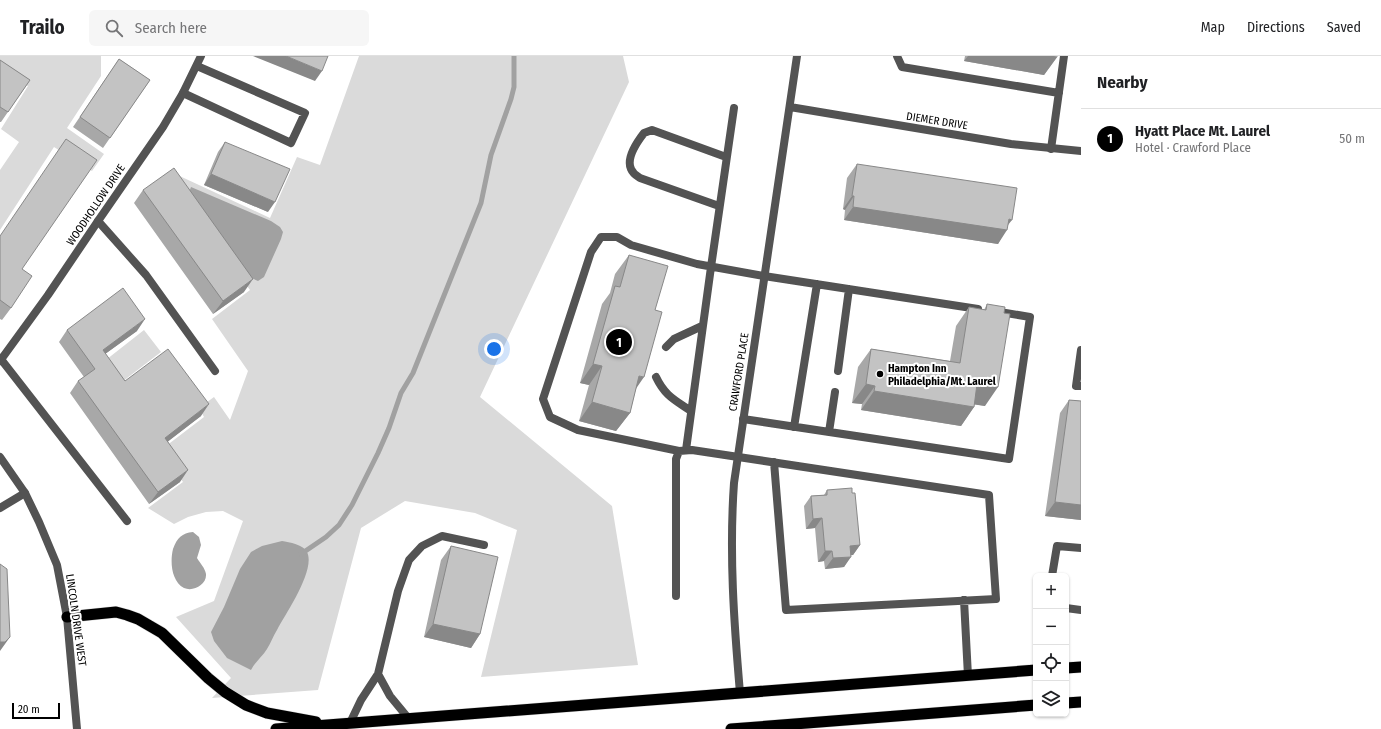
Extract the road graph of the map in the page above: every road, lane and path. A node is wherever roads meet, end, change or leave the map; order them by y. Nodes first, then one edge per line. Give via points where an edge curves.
1 (201, 56) edge
2 (797, 56) edge
3 (897, 56) edge
4 (1064, 56) edge
5 (197, 66) junction
6 (183, 93) junction
7 (1059, 93) junction
8 (790, 107) junction
9 (734, 108) dead end
10 (1051, 149) junction
11 (1081, 151) edge
12 (726, 157) junction
13 (719, 206) junction
14 (98, 220) junction
15 (710, 267) junction
16 (764, 276) junction
17 (817, 284) junction
18 (850, 289) junction
19 (702, 326) junction
20 (666, 347) dead end
21 (1081, 350) edge
22 (0, 360) edge
23 (215, 371) dead end
24 (838, 371) dead end
25 (656, 378) dead end
26 (1081, 386) edge
27 (835, 392) dead end
28 (691, 411) junction
29 (743, 419) junction
30 (794, 427) junction
31 (829, 432) junction
32 (683, 450) junction
33 (0, 457) edge
34 (738, 457) junction
35 (774, 462) junction
36 (25, 493) junction
37 (0, 508) edge
38 (127, 521) dead end
39 (484, 545) dead end
40 (1081, 548) edge
41 (1052, 573) edge
42 (676, 596) dead end
43 (964, 600) junction
44 (1069, 608) edge
45 (1081, 610) edge
46 (67, 617) junction
47 (1081, 667) edge
48 (1069, 668) edge
49 (1033, 670) edge
50 (378, 674) junction
51 (968, 676) junction
52 (740, 693) junction
53 (1081, 702) edge
54 (1069, 703) edge
55 (1033, 706) edge
56 (409, 719) junction
57 (350, 723) junction
58 (331, 725) junction
59 (77, 729) edge
60 (276, 729) edge
61 (731, 729) edge

1 - 5 street, WOODHOLLOW DRIVE
2 - 8 street, CRAWFORD PLACE
3 - 7 street via 902,67
4 - 7 street
5 - 6 street, WOODHOLLOW DRIVE
5 - 6 street via 306,113 294,137 291,142
6 - 14 street, WOODHOLLOW DRIVE via 163,127
7 - 10 street
8 - 10 street, DIEMER DRIVE
8 - 16 street, CRAWFORD PLACE
9 - 12 street
10 - 11 street, DIEMER DRIVE
12 - 13 street
12 - 13 street via 652,130 644,133 636,144 630,162 634,174 640,178
13 - 15 street
14 - 22 street, WOODHOLLOW DRIVE via 48,295
14 - 23 street via 146,275
15 - 16 street
15 - 19 street
15 - 32 street via 631,245 617,237 601,237 591,252 542,399 550,417 578,430
16 - 17 street
16 - 29 street, CRAWFORD PLACE
17 - 18 street
17 - 30 street
18 - 24 street
18 - 31 street via 1030,317 1009,459
19 - 20 street via 674,339
19 - 28 street
21 - 26 street via 1076,386
22 - 38 street
25 - 28 street via 661,389
27 - 31 street
28 - 32 street
29 - 30 street
29 - 34 street, CRAWFORD PLACE
30 - 31 street
32 - 34 street
32 - 42 street via 676,459
33 - 36 street, LINCOLN DRIVE WEST
34 - 35 street
34 - 52 street, CRAWFORD PLACE via 732,535 734,622
35 - 43 street via 786,610
35 - 43 street via 989,495 996,599
36 - 37 street
36 - 46 street, LINCOLN DRIVE WEST via 54,555
39 - 50 street via 442,536 422,546 409,560 398,591
40 - 41 street via 1057,546
43 - 51 street
44 - 45 street
46 - 58 highway via 108,612 127,614 162,633 208,678 246,705 267,713
46 - 59 street, LINCOLN DRIVE WEST
47 - 48 highway
49 - 51 highway
50 - 56 street via 390,696
50 - 57 street
51 - 52 highway
52 - 56 highway
53 - 54 highway
55 - 61 highway
56 - 57 highway
57 - 58 highway
58 - 60 highway

